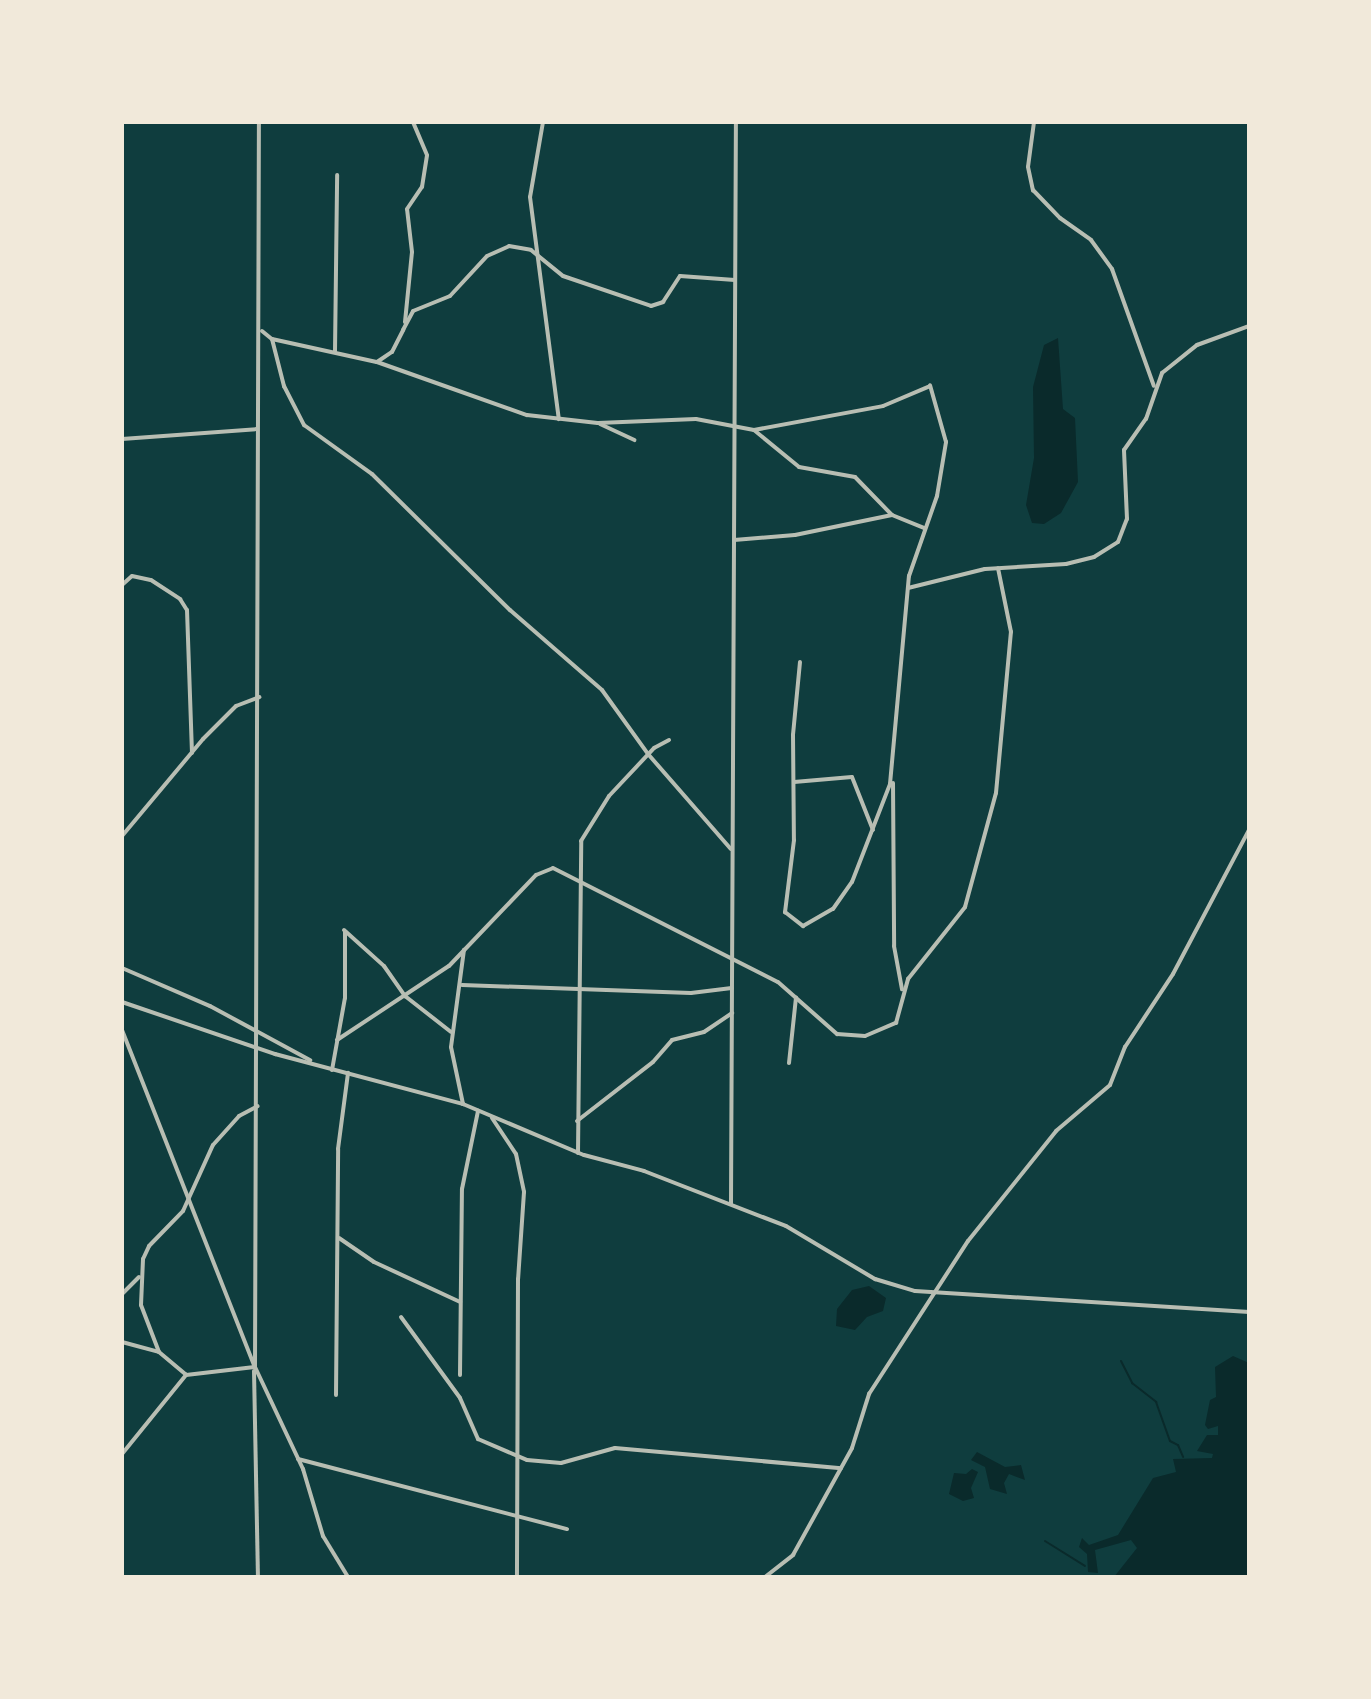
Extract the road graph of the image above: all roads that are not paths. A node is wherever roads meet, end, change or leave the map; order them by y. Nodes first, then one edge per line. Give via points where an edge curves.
1 (259, 122) edge
2 (413, 122) edge
3 (543, 122) edge
4 (736, 122) edge
5 (1034, 122) edge
6 (337, 175) dead end
7 (536, 255) junction
8 (735, 280) junction
9 (1249, 326) edge
10 (403, 330) junction
11 (261, 331) junction
12 (272, 339) junction
13 (335, 351) junction
14 (377, 362) junction
15 (1154, 386) junction
16 (559, 419) junction
17 (598, 423) junction
18 (734, 424) junction
19 (257, 429) junction
20 (754, 430) junction
21 (122, 439) edge
22 (634, 440) dead end
23 (892, 515) junction
24 (925, 528) junction
25 (734, 540) junction
26 (998, 568) junction
27 (122, 585) edge
28 (908, 588) junction
29 (800, 662) dead end
30 (259, 697) junction
31 (669, 740) dead end
32 (192, 753) junction
33 (648, 754) junction
34 (892, 772) junction
35 (794, 782) junction
36 (1249, 830) edge
37 (874, 833) junction
38 (122, 836) edge
39 (732, 850) junction
40 (580, 879) junction
41 (464, 950) junction
42 (733, 961) junction
43 (122, 968) edge
44 (462, 985) junction
45 (579, 988) junction
46 (732, 988) junction
47 (903, 991) junction
48 (405, 996) junction
49 (796, 997) junction
50 (122, 1002) edge
51 (732, 1013) junction
52 (122, 1030) edge
53 (259, 1032) junction
54 (453, 1033) junction
55 (337, 1040) junction
56 (259, 1049) junction
57 (312, 1062) junction
58 (789, 1063) dead end
59 (332, 1071) junction
60 (348, 1073) junction
61 (463, 1104) junction
62 (258, 1106) junction
63 (478, 1111) junction
64 (491, 1116) junction
65 (577, 1121) junction
66 (578, 1153) junction
67 (189, 1192) junction
68 (731, 1204) junction
69 (339, 1238) junction
70 (139, 1277) junction
71 (122, 1294) edge
72 (934, 1295) junction
73 (461, 1303) junction
74 (1249, 1312) edge
75 (401, 1317) dead end
76 (122, 1342) edge
77 (159, 1352) junction
78 (255, 1369) junction
79 (186, 1375) junction
80 (460, 1375) dead end
81 (336, 1395) dead end
82 (122, 1454) edge
83 (518, 1457) junction
84 (297, 1459) junction
85 (841, 1468) junction
86 (518, 1513) junction
87 (122, 1521) edge
88 (567, 1529) dead end
89 (122, 1544) edge
90 (258, 1577) edge
91 (348, 1577) edge
92 (517, 1577) edge
93 (765, 1577) edge

1 - 11 street
2 - 10 street via 427,155 422,187 407,209 412,252
3 - 7 street via 530,174
4 - 8 street
5 - 15 street via 1028,167 1033,190 1091,240 1112,269
6 - 13 street
7 - 8 street via 563,276 651,306 663,302 680,276
7 - 10 street via 524,246 499,248 450,296 413,311
7 - 16 street
8 - 18 street
9 - 15 street via 1186,352
10 - 14 street via 392,352
11 - 12 street
11 - 19 street
12 - 13 street
12 - 33 street via 284,386 304,425 372,474 510,610 568,657 602,690
13 - 14 street
14 - 16 street via 501,408
15 - 26 street via 1146,419 1124,450 1127,519 1118,542 1094,557 1066,564
16 - 17 street
17 - 18 street via 696,419
17 - 22 street
18 - 20 street
18 - 25 street
19 - 21 street
19 - 30 street
20 - 23 street via 799,467 855,477
20 - 24 street via 883,406 930,385 946,442
23 - 24 street
23 - 25 street via 795,535
24 - 28 street
25 - 39 street
26 - 28 street
26 - 47 street via 1011,632 996,793 965,907 957,923 928,947
27 - 32 street via 132,576 151,580 187,610 192,634 187,700
28 - 34 street
29 - 35 street
30 - 32 street via 236,706
30 - 53 street
31 - 33 street
32 - 38 street
33 - 39 street
33 - 40 street via 585,828
34 - 37 street
34 - 47 street via 894,946
35 - 37 street via 852,777
35 - 37 street via 794,850 785,912 796,925 812,925 833,909
36 - 72 street via 1185,953 1125,1047 1110,1085 1065,1122 1016,1176
39 - 42 street
40 - 41 street via 553,868 536,875
40 - 42 street
40 - 45 street
41 - 44 street
41 - 48 street
42 - 46 street
42 - 49 street
43 - 53 street
44 - 45 street
44 - 54 street
45 - 46 street via 691,993
45 - 65 street
46 - 51 street
47 - 49 street via 896,1023 865,1036 829,1030
48 - 54 street
48 - 55 street
48 - 55 street via 384,966 344,930 346,986
49 - 58 street
50 - 56 street
51 - 65 street via 704,1032 672,1040 653,1062
51 - 68 street
52 - 67 street
53 - 56 street
53 - 57 street
54 - 61 street via 452,1061
55 - 59 street
56 - 57 street
56 - 62 street
57 - 59 street
59 - 60 street
60 - 61 street
60 - 69 street via 338,1127
61 - 63 street
62 - 67 street via 239,1116 213,1145
62 - 78 street
63 - 64 street
63 - 73 street via 462,1189
64 - 66 street
64 - 83 street via 516,1154 524,1192
65 - 66 street
66 - 68 street
67 - 70 street via 183,1211 149,1246
67 - 78 street
68 - 72 street via 819,1242 875,1279
69 - 73 street via 374,1262
69 - 81 street
70 - 71 street
70 - 77 street via 141,1305
72 - 74 street
72 - 85 street via 869,1394
73 - 80 street
75 - 83 street via 452,1385 478,1439
76 - 77 street
77 - 79 street
78 - 79 street
78 - 84 street
78 - 90 street
79 - 82 street
83 - 85 street via 561,1463 615,1448
83 - 86 street
84 - 86 street
84 - 91 street via 323,1536
85 - 93 street via 793,1555
86 - 88 street
86 - 92 street
87 - 89 street

